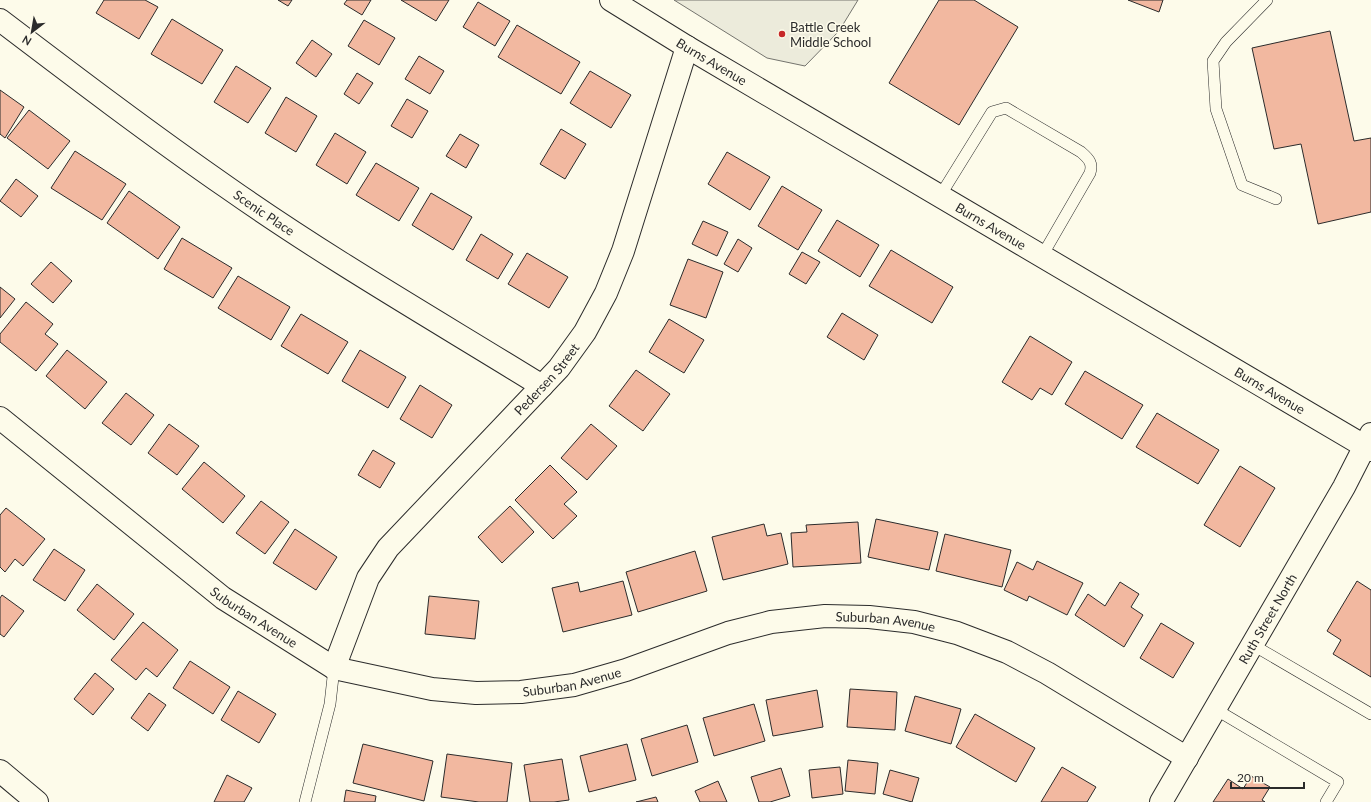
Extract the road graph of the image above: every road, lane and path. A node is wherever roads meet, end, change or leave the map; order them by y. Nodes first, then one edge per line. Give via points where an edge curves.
1 (611, 0) edge
2 (1267, 0) edge
3 (0, 20) edge
4 (687, 47) junction
5 (940, 196) junction
6 (1276, 199) dead end
7 (1042, 256) junction
8 (542, 386) junction
9 (0, 418) edge
10 (1369, 444) edge
11 (1253, 645) junction
12 (334, 668) junction
13 (1215, 708) junction
14 (1371, 714) edge
15 (1187, 758) junction
16 (0, 771) edge
17 (37, 802) edge
18 (305, 802) edge
19 (1162, 802) edge
20 (1326, 802) edge

1 - 4 main road, Burns Avenue
2 - 6 lane via 1226,42 1213,61 1216,109 1242,185
3 - 8 main road, Scenic Place via 228,189 306,241
4 - 5 main road, Burns Avenue
4 - 8 main road, Pedersen Street via 623,252 606,293 585,332 559,368
5 - 7 main road, Burns Avenue
5 - 7 lane via 992,112 1001,109 1006,108 1082,152 1092,166 1090,173
7 - 10 main road, Burns Avenue
8 - 12 main road, Pedersen Street via 388,548 368,578
9 - 12 main road, Suburban Avenue via 223,598
10 - 11 main road, Ruth Street North
11 - 13 main road, Ruth Street North
11 - 14 lane
12 - 15 main road, Suburban Avenue via 432,688 476,693 521,692 574,685 626,670 728,633 771,622 825,616 869,617 914,622 957,633 1008,652
12 - 18 lane via 330,704
13 - 15 main road, Ruth Street North
13 - 20 lane via 1338,782
15 - 19 main road, Ruth Street North
16 - 17 main road

